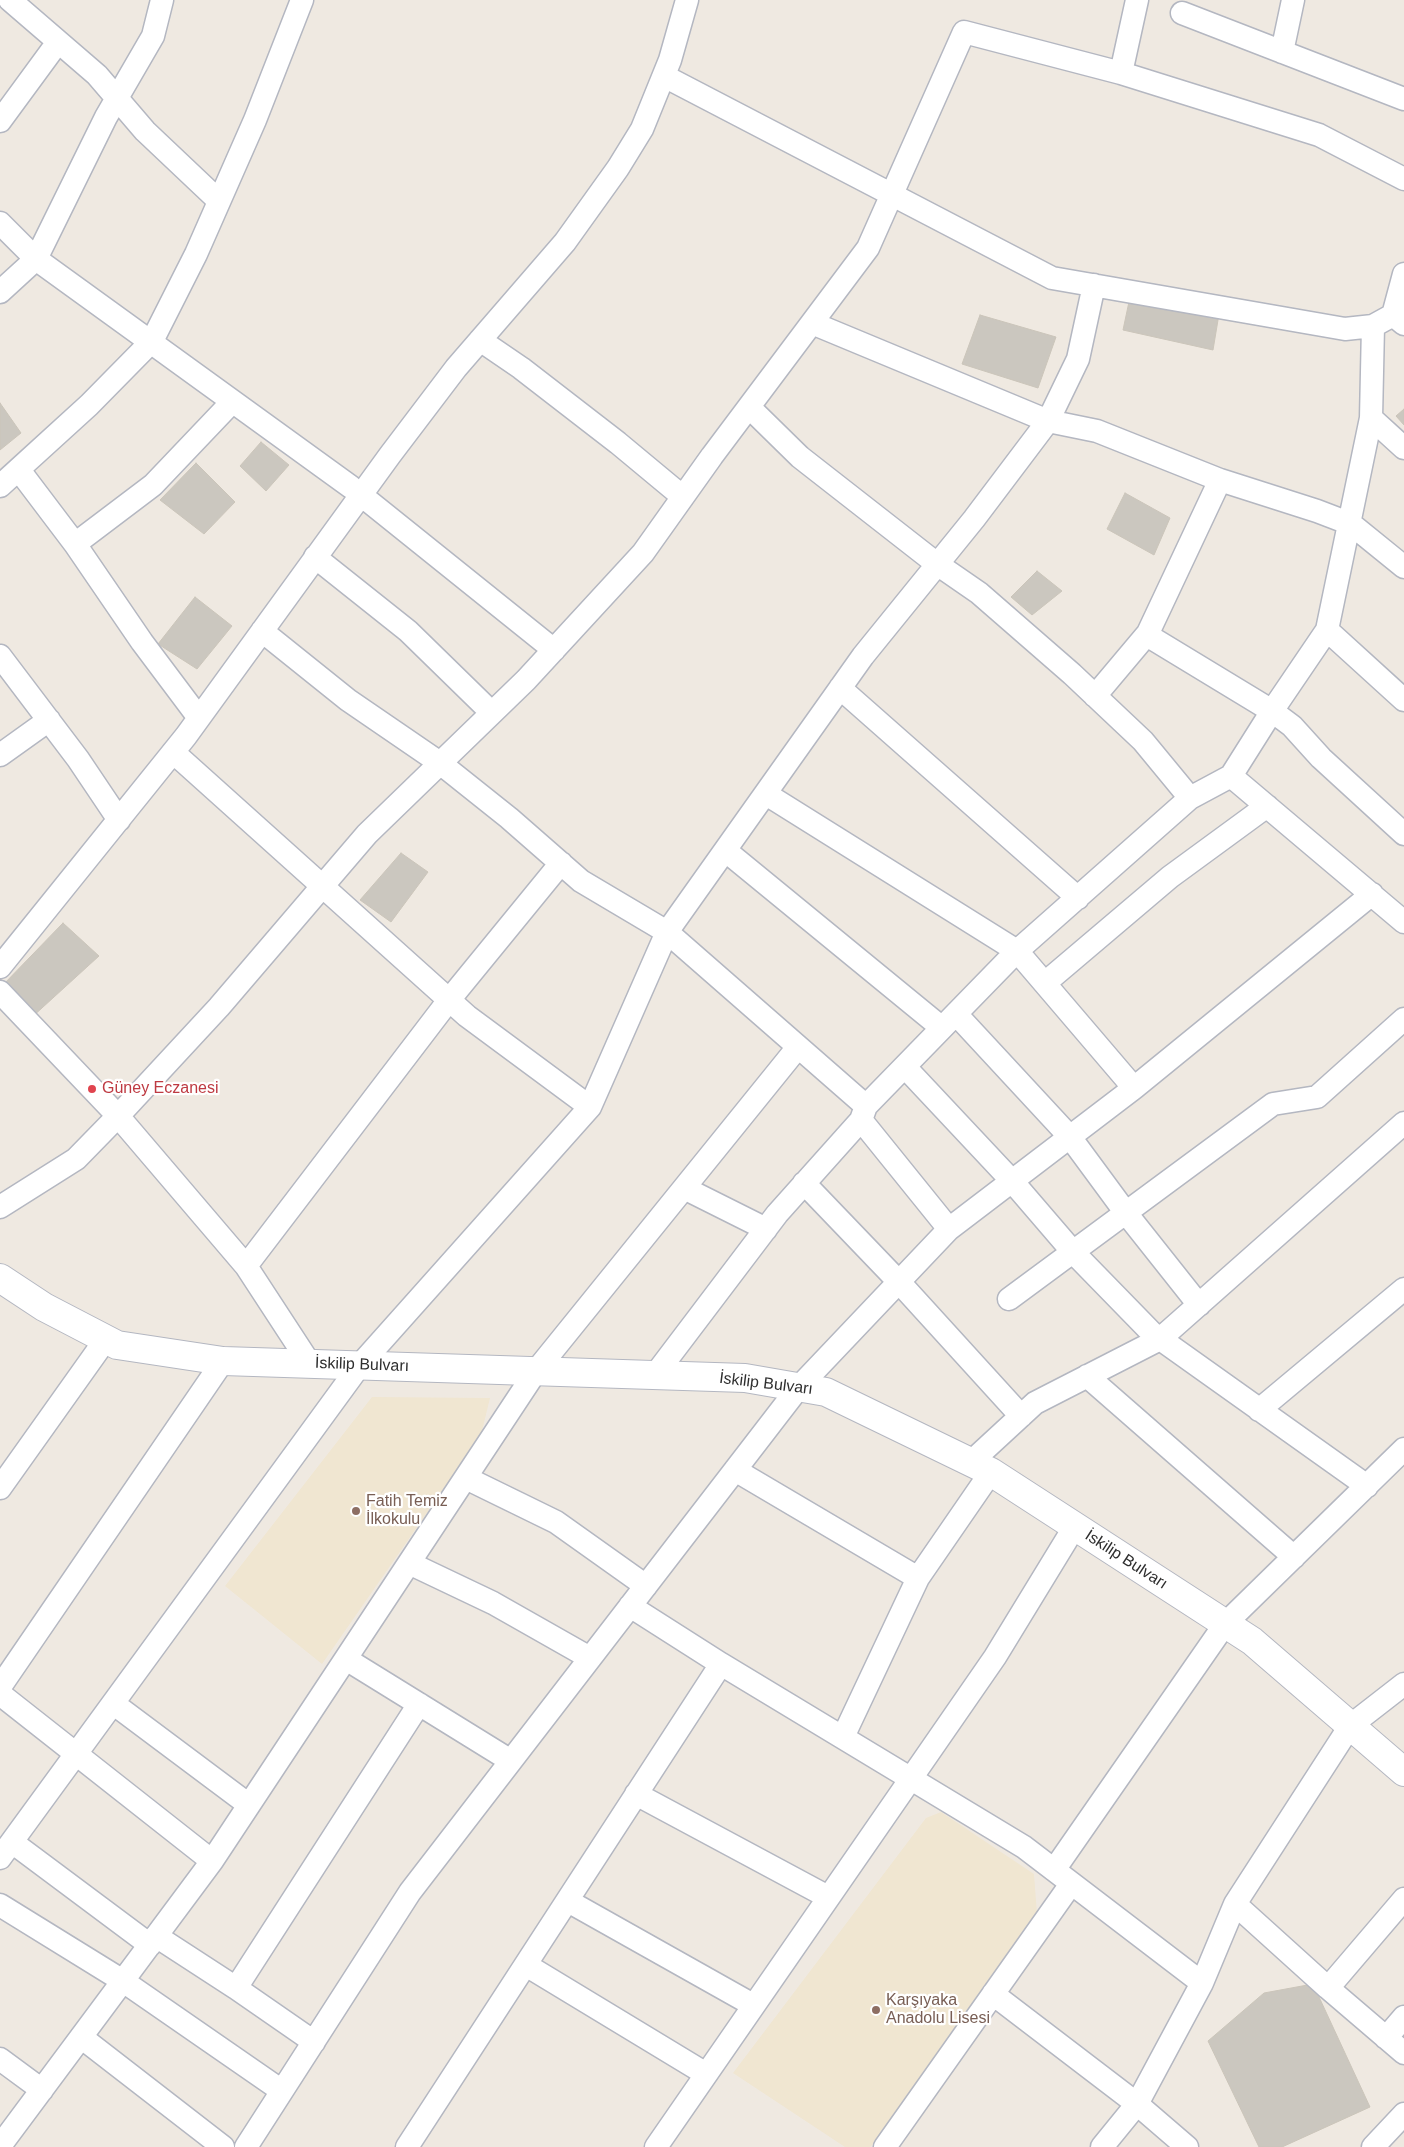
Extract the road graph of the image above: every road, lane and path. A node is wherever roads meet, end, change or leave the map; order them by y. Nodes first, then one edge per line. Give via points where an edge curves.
1 (10, 0) edge
2 (162, 0) edge
3 (302, 0) edge
4 (687, 0) edge
5 (1137, 0) edge
6 (1293, 0) edge
7 (1182, 12) dead end
8 (58, 42) junction
9 (1282, 52) junction
10 (1121, 73) junction
11 (664, 76) junction
12 (1404, 99) edge
13 (117, 100) junction
14 (0, 121) edge
15 (1404, 179) edge
16 (893, 195) junction
17 (219, 201) junction
18 (0, 223) edge
19 (36, 258) junction
20 (1404, 274) edge
21 (1094, 285) junction
22 (0, 292) edge
23 (1398, 320) edge
24 (812, 323) junction
25 (1373, 326) junction
26 (480, 340) junction
27 (152, 341) junction
28 (232, 402) junction
29 (750, 407) junction
30 (1371, 418) junction
31 (1048, 421) junction
32 (1404, 448) edge
33 (19, 470) junction
34 (1220, 480) junction
35 (0, 486) edge
36 (360, 494) junction
37 (683, 497) junction
38 (1351, 524) junction
39 (75, 544) junction
40 (315, 556) junction
41 (937, 564) junction
42 (1404, 567) edge
43 (1327, 630) junction
44 (262, 631) junction
45 (1148, 634) junction
46 (554, 650) junction
47 (0, 656) edge
48 (840, 688) junction
49 (1095, 696) junction
50 (1404, 700) edge
51 (1272, 711) junction
52 (492, 713) junction
53 (199, 718) junction
54 (49, 720) junction
55 (174, 752) junction
56 (0, 755) edge
57 (440, 763) junction
58 (1231, 776) junction
59 (766, 794) junction
60 (1190, 798) junction
61 (1267, 806) junction
62 (119, 820) junction
63 (1404, 834) edge
64 (726, 851) junction
65 (560, 864) junction
66 (322, 887) junction
67 (1372, 894) junction
68 (1078, 898) junction
69 (1404, 922) edge
70 (667, 932) junction
71 (1018, 951) junction
72 (0, 967) edge
73 (1045, 983) junction
74 (0, 992) edge
75 (449, 1000) junction
76 (1404, 1019) edge
77 (949, 1021) junction
78 (798, 1047) junction
79 (905, 1067) junction
80 (1134, 1088) junction
81 (590, 1106) junction
82 (864, 1113) junction
83 (118, 1116) junction
84 (1404, 1123) edge
85 (1070, 1137) junction
86 (1012, 1181) junction
87 (804, 1183) junction
88 (684, 1188) junction
89 (0, 1208) edge
90 (1126, 1213) junction
91 (766, 1229) junction
92 (949, 1229) junction
93 (1073, 1252) junction
94 (246, 1266) junction
95 (0, 1278) edge
96 (899, 1282) junction
97 (1404, 1288) edge
98 (1009, 1299) dead end
99 (1199, 1305) junction
100 (106, 1339) junction
101 (1160, 1339) junction
102 (223, 1361) junction
103 (310, 1364) junction
104 (360, 1365) junction
105 (536, 1371) junction
106 (655, 1375) junction
107 (1087, 1376) junction
108 (799, 1387) junction
109 (1259, 1410) junction
110 (1021, 1416) junction
111 (1404, 1449) edge
112 (981, 1467) junction
113 (735, 1470) junction
114 (466, 1478) junction
115 (1367, 1486) junction
116 (0, 1488) edge
117 (1074, 1526) junction
118 (1294, 1557) junction
119 (409, 1563) junction
120 (918, 1578) junction
121 (646, 1586) junction
122 (630, 1606) junction
123 (1225, 1624) junction
124 (590, 1658) junction
125 (346, 1659) junction
126 (721, 1664) junction
127 (1404, 1684) edge
128 (0, 1687) edge
129 (0, 1694) edge
130 (114, 1704) junction
131 (419, 1704) junction
132 (1350, 1726) junction
133 (843, 1737) junction
134 (77, 1754) junction
135 (511, 1761) junction
136 (1404, 1772) edge
137 (910, 1778) junction
138 (636, 1794) junction
139 (249, 1806) junction
140 (6, 1850) edge
141 (212, 1861) junction
142 (1063, 1877) junction
143 (828, 1897) junction
144 (1404, 1899) edge
145 (568, 1900) junction
146 (1235, 1904) junction
147 (0, 1905) edge
148 (153, 1941) junction
149 (526, 1965) junction
150 (123, 1981) junction
151 (1202, 1983) junction
152 (236, 1988) junction
153 (1328, 1988) junction
154 (993, 1994) junction
155 (753, 2005) junction
156 (1404, 2018) edge
157 (81, 2037) junction
158 (1386, 2038) junction
159 (314, 2042) junction
160 (1404, 2052) edge
161 (0, 2059) edge
162 (706, 2074) junction
163 (42, 2090) junction
164 (282, 2091) junction
165 (1137, 2104) junction
166 (1404, 2114) edge
167 (664, 2144) edge
168 (0, 2146) edge
169 (223, 2147) edge
170 (246, 2147) edge
171 (407, 2147) edge
172 (885, 2147) edge
173 (1102, 2147) edge
174 (1187, 2147) edge
175 (1373, 2147) edge

1 - 8 street
2 - 13 street via 153,36
3 - 17 street
4 - 11 street
5 - 10 street
6 - 9 street
7 - 9 street
8 - 13 street via 97,75
8 - 14 street
9 - 12 street
10 - 15 street via 1319,135
10 - 16 street via 964,32
11 - 16 street
11 - 26 street via 642,129 618,168 565,242
13 - 17 street via 144,132
13 - 19 street
16 - 21 street via 1052,278
16 - 24 street via 868,248
17 - 27 street
18 - 19 street
19 - 22 street
19 - 27 street
20 - 23 street
21 - 25 street via 1344,329
21 - 31 street via 1078,359
23 - 25 street
24 - 29 street
24 - 31 street
25 - 30 street
26 - 36 street
26 - 37 street via 618,443
27 - 28 street
27 - 33 street
28 - 36 street
28 - 39 street via 153,485
29 - 37 street
29 - 41 street via 800,457
30 - 32 street
30 - 38 street
31 - 34 street via 1097,431
31 - 41 street
33 - 35 street
33 - 39 street
34 - 38 street
34 - 45 street
36 - 40 street
36 - 46 street
37 - 46 street via 644,553
38 - 42 street
38 - 43 street
39 - 53 street
40 - 44 street
40 - 52 street via 408,631
41 - 48 street
41 - 49 street via 979,593
43 - 50 street
43 - 51 street
44 - 53 street
44 - 57 street via 348,700
45 - 49 street
45 - 51 street
46 - 52 street
47 - 54 street
48 - 59 street
48 - 68 street
49 - 60 street via 1143,741
51 - 58 street
51 - 63 street via 1292,726 1321,758
52 - 57 street
53 - 55 street
54 - 56 street
54 - 62 street
55 - 62 street
55 - 66 street
57 - 65 street
57 - 66 street via 367,834
58 - 60 street
58 - 61 street
59 - 64 street
59 - 71 street
60 - 68 street
61 - 67 street
61 - 73 street via 1170,877
62 - 72 street
64 - 70 street
64 - 77 street
65 - 70 street via 581,882
65 - 75 street
66 - 75 street
66 - 83 street via 220,1007
67 - 69 street
67 - 80 street
68 - 71 street
70 - 78 street
70 - 81 street
71 - 73 street
71 - 77 street
73 - 80 street
74 - 83 street
75 - 81 street
75 - 94 street
76 - 90 street via 1317,1097 1273,1104
77 - 79 street
77 - 85 street
78 - 82 street
78 - 88 street
79 - 82 street
79 - 86 street
80 - 85 street
81 - 104 street
82 - 87 street
82 - 92 street
83 - 89 street via 76,1159
83 - 94 street
84 - 99 street
85 - 86 street
85 - 90 street
86 - 92 street
86 - 93 street
87 - 91 street
87 - 96 street
88 - 91 street
88 - 105 street
90 - 93 street
90 - 99 street
91 - 106 street
92 - 96 street
93 - 98 street
93 - 101 street
94 - 103 street
95 - 100 main road, İskilip Bulvarı via 44,1307
96 - 108 street
96 - 110 street
97 - 109 street
99 - 101 street
100 - 102 main road, İskilip Bulvarı via 117,1345
100 - 116 street
101 - 107 street
101 - 109 street
102 - 103 main road, İskilip Bulvarı
102 - 128 street
103 - 104 main road, İskilip Bulvarı
104 - 105 main road, İskilip Bulvarı
104 - 130 street
105 - 106 main road, İskilip Bulvarı
105 - 114 street
106 - 108 main road, İskilip Bulvarı via 746,1378
107 - 110 street via 1035,1403
107 - 118 street
108 - 112 main road, İskilip Bulvarı via 826,1392
108 - 113 street
109 - 115 street
110 - 112 street
111 - 115 street
112 - 117 main road, İskilip Bulvarı
112 - 120 street
113 - 120 street
113 - 121 street
114 - 119 street
114 - 121 street via 556,1522
115 - 118 street
117 - 123 main road, İskilip Bulvarı
117 - 137 street via 995,1657
118 - 123 street
119 - 124 street via 493,1603
119 - 125 street
120 - 133 street
121 - 122 street
122 - 124 street
122 - 126 street
123 - 132 main road, İskilip Bulvarı via 1252,1641
123 - 142 street
124 - 135 street
125 - 131 street
125 - 139 street
126 - 133 street
126 - 138 street
127 - 132 street
129 - 134 street
130 - 134 street
130 - 139 street
131 - 135 street
131 - 152 street
132 - 136 main road, İskilip Bulvarı
132 - 146 street
133 - 137 street
134 - 140 street
134 - 141 street
135 - 159 street via 410,1892
137 - 142 street via 1024,1847
137 - 143 street
138 - 143 street
138 - 145 street
139 - 141 street
140 - 148 street
141 - 148 street
142 - 151 street
142 - 154 street
143 - 155 street
144 - 153 street
145 - 149 street
145 - 155 street
146 - 151 street
146 - 153 street
147 - 150 street
148 - 150 street
148 - 152 street
149 - 162 street
149 - 171 street
150 - 157 street
150 - 164 street
151 - 165 street
152 - 159 street
153 - 158 street
154 - 165 street
154 - 172 street
155 - 162 street
156 - 158 street
157 - 163 street
157 - 169 street
158 - 160 street
159 - 164 street
161 - 163 street
162 - 167 street
163 - 168 street
164 - 170 street
165 - 173 street
165 - 174 street
166 - 175 street

